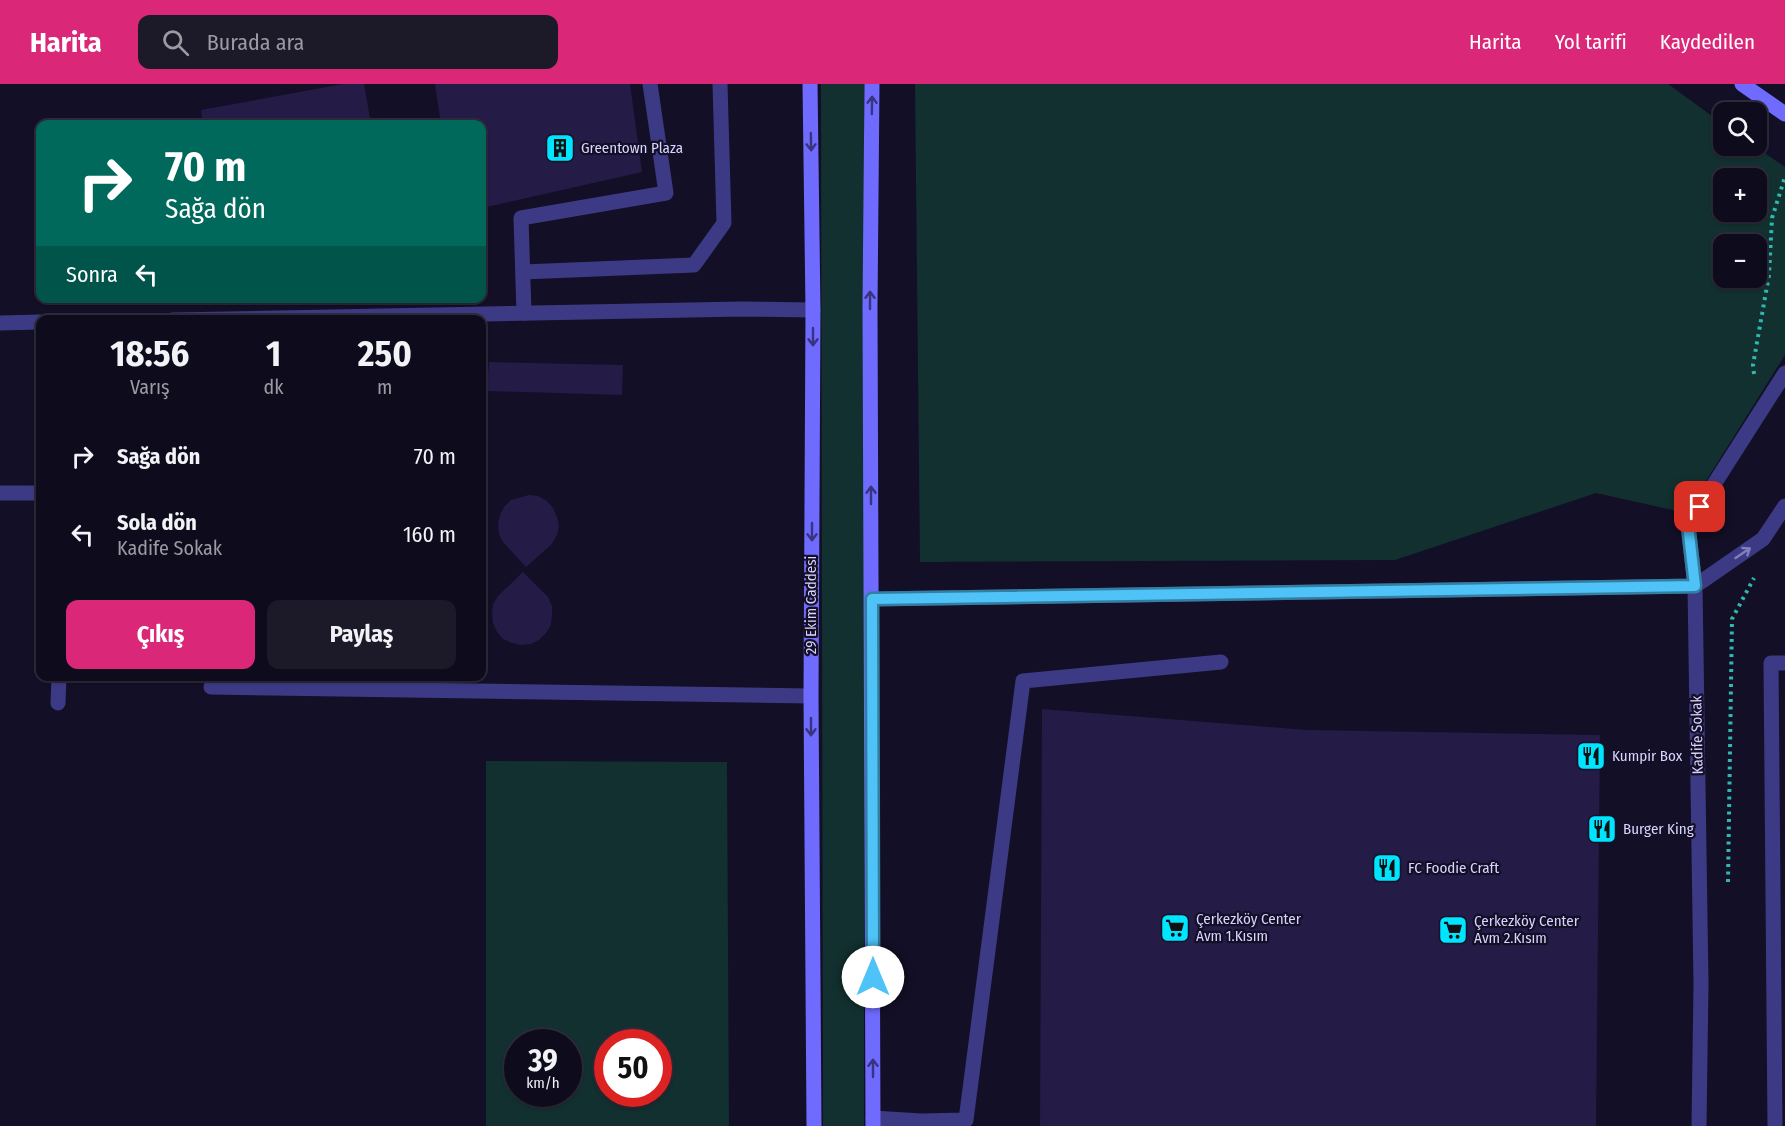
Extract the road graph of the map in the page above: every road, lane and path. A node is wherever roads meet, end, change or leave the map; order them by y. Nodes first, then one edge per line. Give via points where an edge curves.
1 (650, 84) edge
2 (720, 84) edge
3 (810, 84) edge
4 (872, 84) edge
5 (1742, 84) edge
6 (1785, 114) edge
7 (1785, 177) edge
8 (523, 272) junction
9 (813, 310) junction
10 (524, 313) junction
11 (423, 315) edge
12 (36, 322) edge
13 (0, 323) edge
14 (1785, 373) edge
15 (1759, 414) junction
16 (0, 493) edge
17 (36, 493) edge
18 (1785, 506) edge
19 (1758, 570) dead end
20 (1695, 586) junction
21 (872, 599) junction
22 (1221, 662) dead end
23 (1785, 663) edge
24 (59, 681) edge
25 (473, 683) edge
26 (211, 687) dead end
27 (811, 696) junction
28 (58, 703) dead end
29 (1728, 890) dead end
30 (1779, 924) edge
31 (873, 1122) edge
32 (814, 1126) edge
33 (1699, 1126) edge
34 (1775, 1126) edge

1 - 8 street via 666,193 521,218
2 - 8 street via 723,223 694,265
3 -> 9 main road, 29 Ekim Caddesi
21 -> 4 main road
5 - 6 main road
7 - 15 path via 1772,218 1769,275 1753,365
8 - 10 street
9 - 10 street
9 -> 27 main road, 29 Ekim Caddesi
10 - 11 street
12 - 13 street
14 - 15 street, Kadife Sokak
15 - 20 street, Kadife Sokak via 1688,525
16 - 17 street
20 -> 18 street via 1763,539
19 - 29 path via 1732,619
20 - 21 street
20 - 33 street, Kadife Sokak via 1701,984
31 -> 21 main road
22 - 31 street via 1023,681 966,1120
23 - 30 street via 1771,663
24 - 28 street
25 - 26 street
25 - 27 street
27 -> 32 main road, 29 Ekim Caddesi
30 - 34 street

